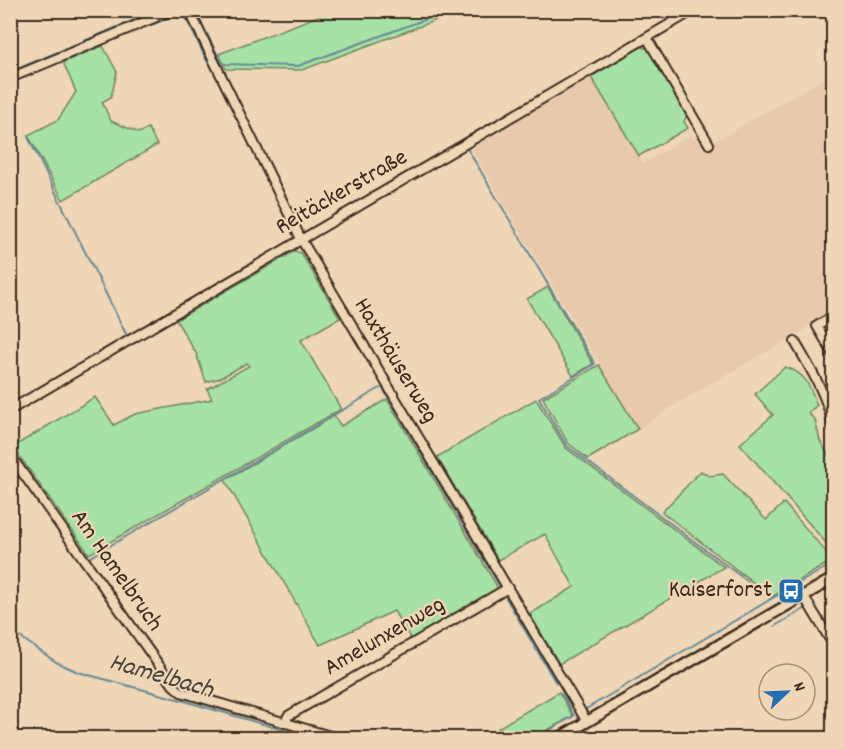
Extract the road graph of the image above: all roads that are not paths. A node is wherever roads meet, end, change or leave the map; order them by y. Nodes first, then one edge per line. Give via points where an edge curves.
1 (173, 10) edge
2 (189, 10) edge
3 (694, 10) edge
4 (647, 38) junction
5 (10, 78) edge
6 (709, 144) dead end
7 (301, 239) junction
8 (834, 316) edge
9 (795, 342) dead end
10 (834, 355) edge
11 (10, 410) edge
12 (834, 431) edge
13 (10, 455) edge
14 (834, 578) edge
15 (508, 588) junction
16 (803, 595) junction
17 (834, 646) edge
18 (587, 722) junction
19 (285, 723) junction
20 (337, 738) edge
21 (559, 738) edge

1 - 5 street
2 - 7 street, Haxthäuserweg
3 - 4 street, Reitäckerstraße
4 - 6 street
4 - 7 street, Reitäckerstraße
7 - 11 street, Reitäckerstraße
7 - 15 street, Haxthäuserweg
8 - 10 street via 817,326
9 - 12 street via 818,381
13 - 19 street, Am Hamelbruch via 173,685 188,695
14 - 16 street
15 - 18 street, Haxthäuserweg
15 - 19 street, Amelunxenweg via 288,716
16 - 17 street
16 - 18 street
18 - 21 street
19 - 20 street, Am Hamelbruch

